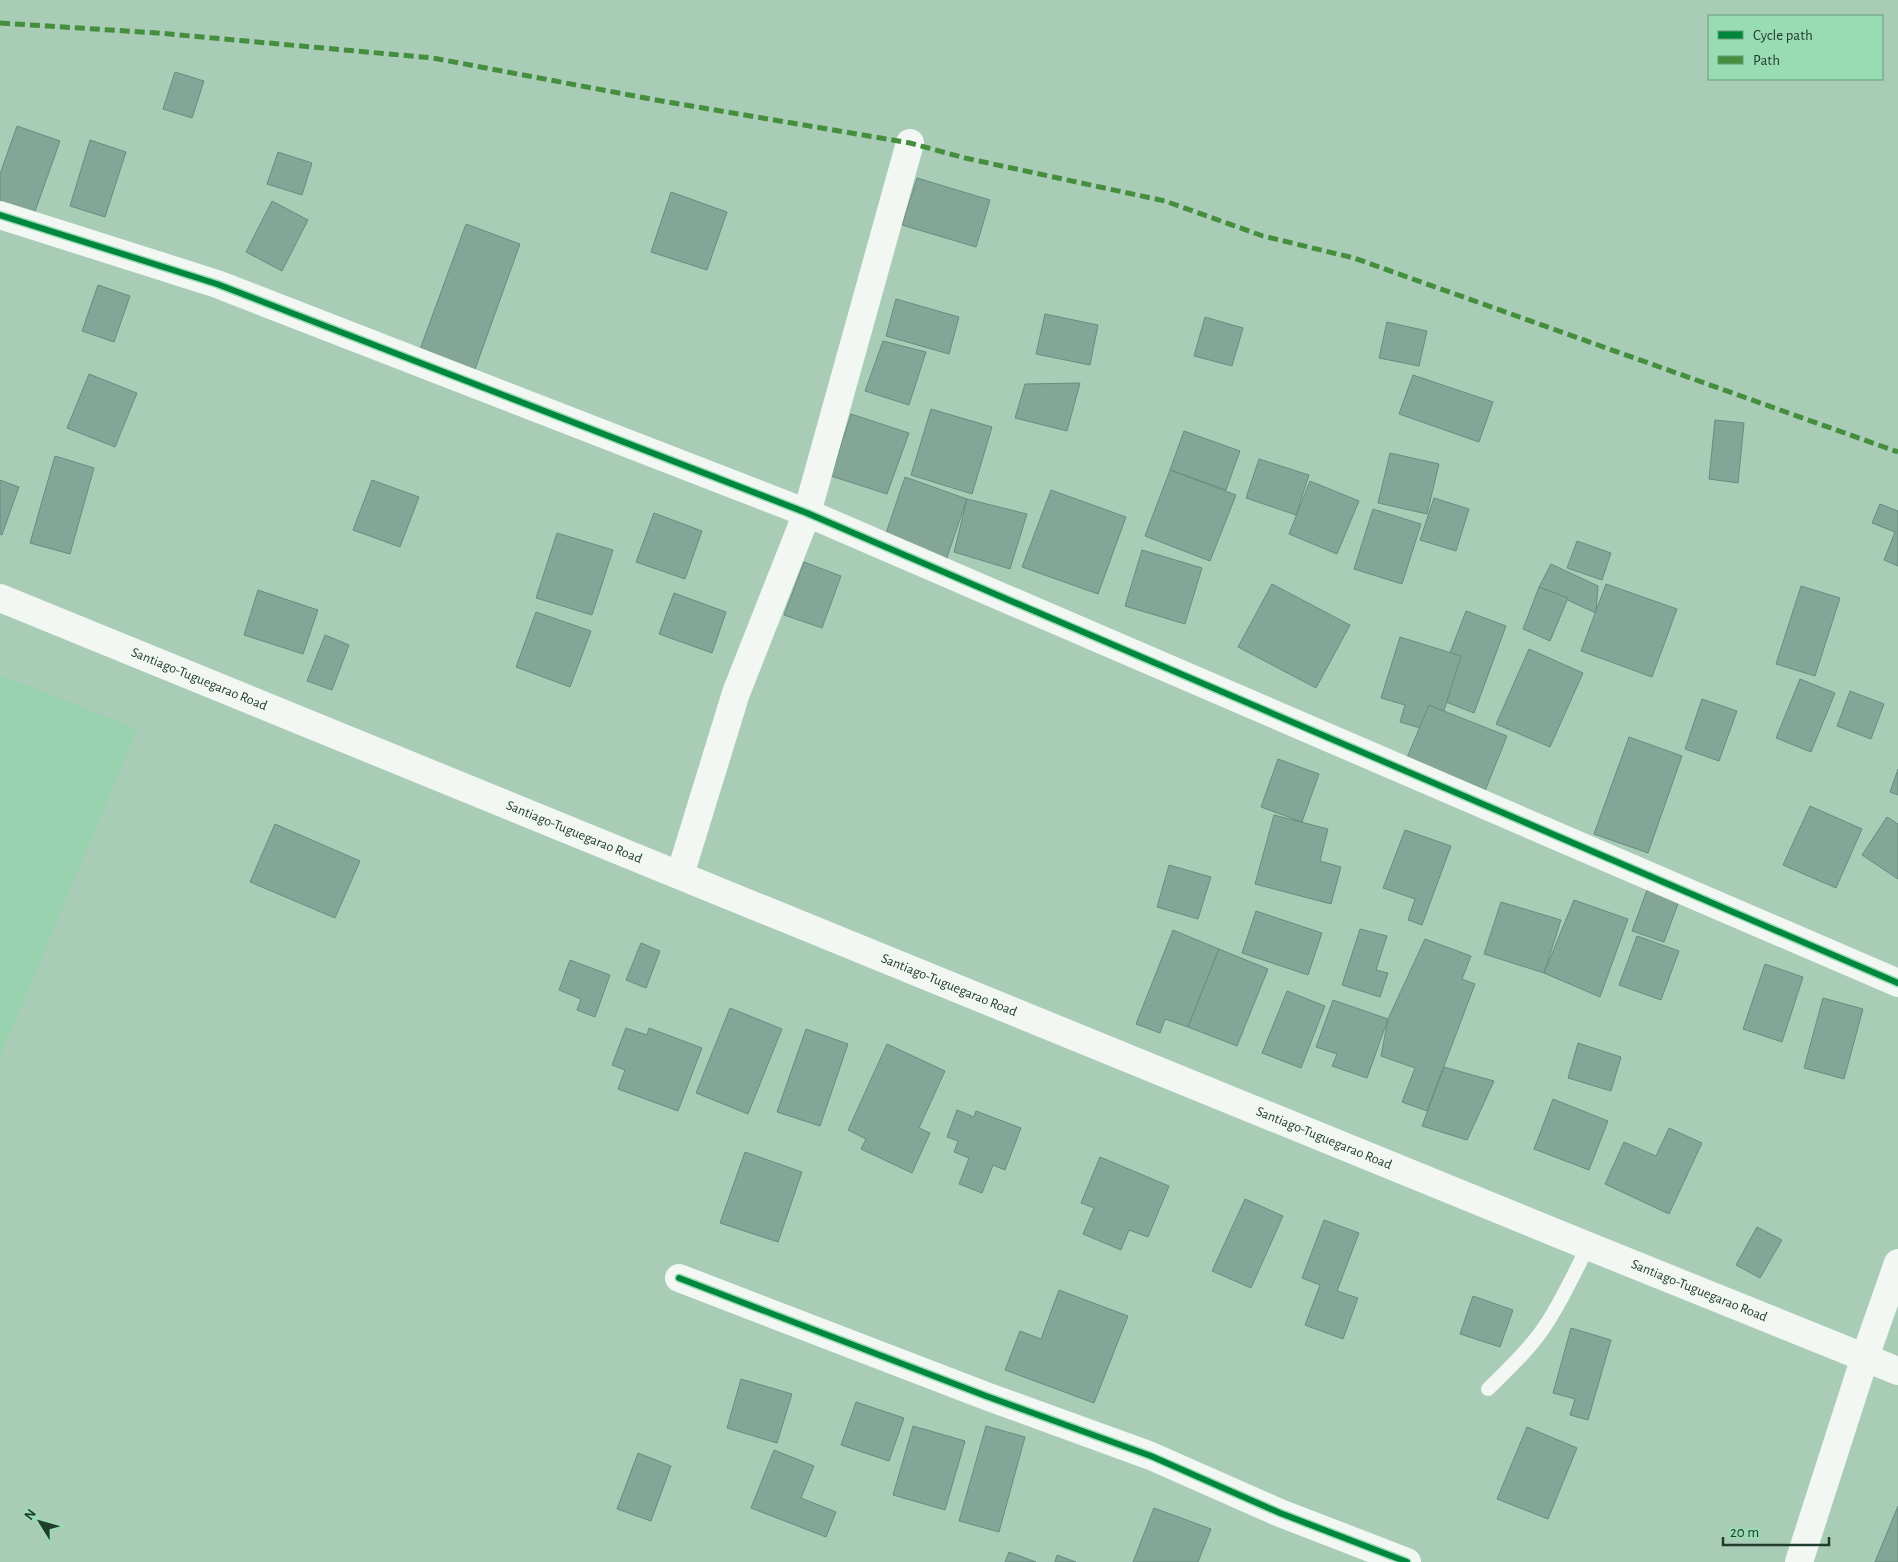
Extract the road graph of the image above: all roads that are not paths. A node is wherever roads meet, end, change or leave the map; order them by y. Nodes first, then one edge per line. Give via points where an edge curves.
1 (910, 143) dead end
2 (0, 215) edge
3 (807, 513) junction
4 (0, 598) edge
5 (680, 875) junction
6 (1898, 983) edge
7 (1588, 1246) junction
8 (1898, 1263) edge
9 (679, 1278) dead end
10 (1864, 1357) junction
11 (1898, 1370) edge
12 (1488, 1389) dead end
13 (1407, 1562) edge
14 (1799, 1562) edge

1 - 3 main road
2 - 3 main road via 217,284
3 - 5 main road via 736,693
3 - 6 main road
4 - 5 main road, Santiago-Tuguegarao Road
5 - 7 main road, Santiago-Tuguegarao Road
7 - 10 main road, Santiago-Tuguegarao Road
7 - 12 lane via 1543,1329
8 - 10 main road
9 - 13 main road via 1151,1456 1280,1513
10 - 11 main road, Santiago-Tuguegarao Road
10 - 14 main road

